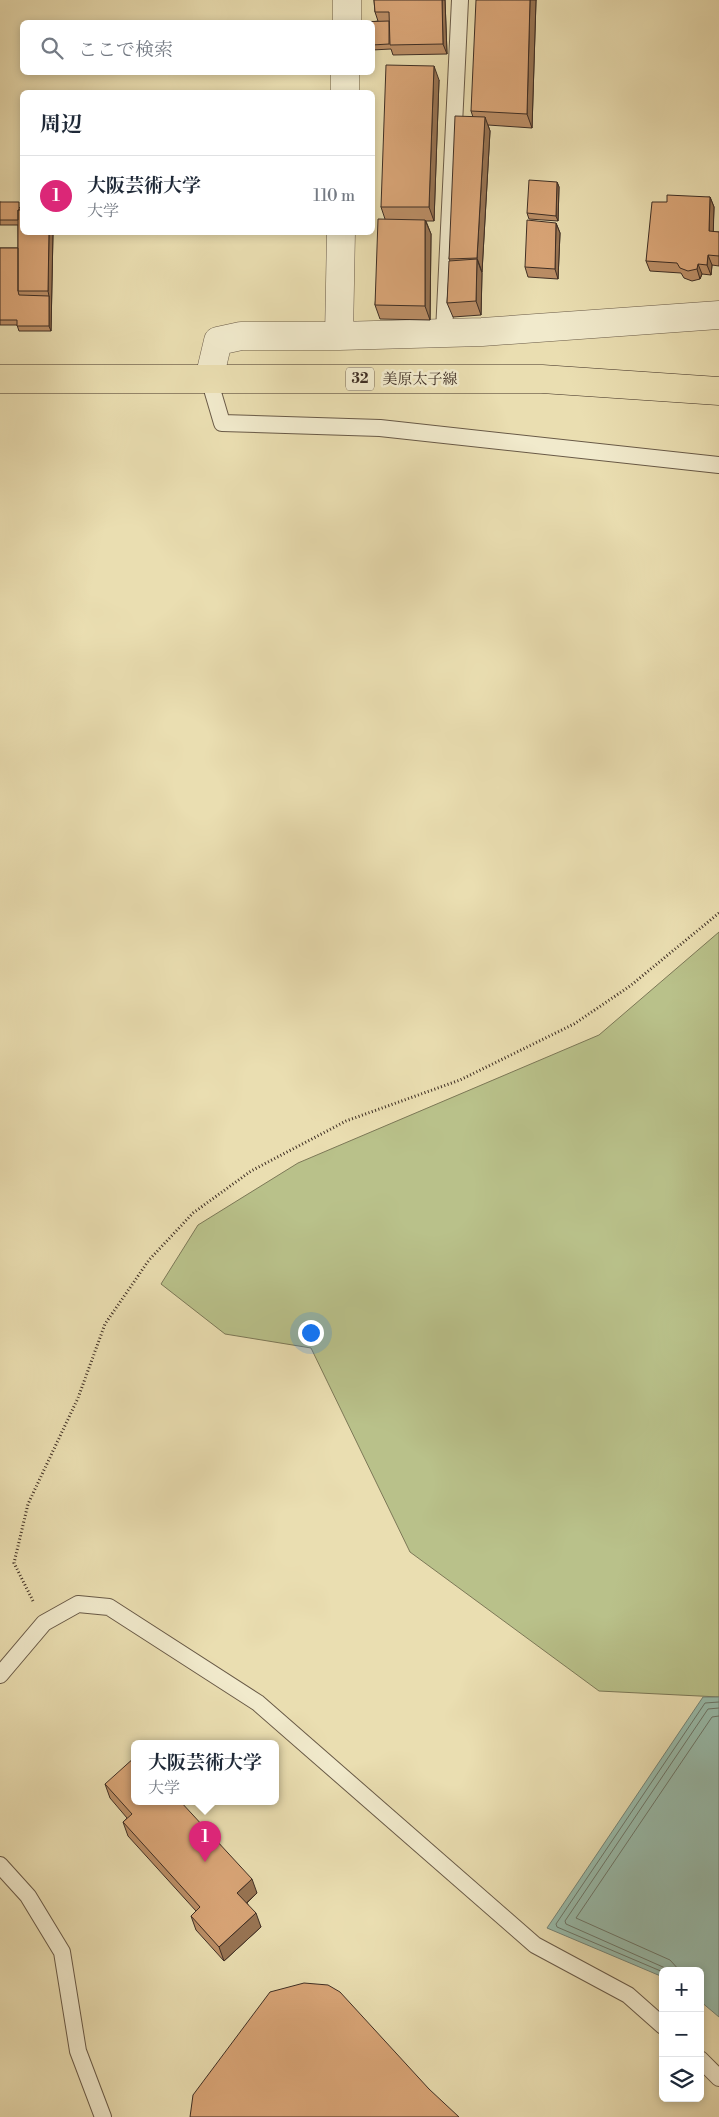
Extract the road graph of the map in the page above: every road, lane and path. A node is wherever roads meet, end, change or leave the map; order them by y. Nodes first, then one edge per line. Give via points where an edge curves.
1 (347, 0) edge
2 (460, 0) edge
3 (346, 20) edge
4 (345, 75) edge
5 (345, 90) edge
6 (341, 235) edge
7 (719, 315) edge
8 (444, 332) junction
9 (339, 336) junction
10 (0, 379) edge
11 (209, 379) junction
12 (719, 391) edge
13 (719, 465) edge
14 (719, 913) edge
15 (44, 1623) junction
16 (0, 1675) edge
17 (0, 1864) edge
18 (659, 2022) edge
19 (704, 2063) edge
20 (719, 2078) edge
21 (103, 2117) edge

1 - 3 street
2 - 8 lane
4 - 5 street
6 - 9 street
7 - 8 street
8 - 9 street
9 - 11 street via 241,336 218,341
10 - 11 main road, 美原太子線 / 32
11 - 12 main road, 美原太子線 / 32 via 542,379
11 - 13 lane via 222,423 380,428
14 - 15 path via 630,986 574,1024 460,1080 346,1121 252,1171 193,1213 149,1260 105,1324 78,1398 28,1504 14,1562
15 - 16 lane
15 - 18 lane via 78,1604 109,1607 258,1703 535,1945 628,1995
17 - 21 lane via 28,1896 62,1952 78,2051
19 - 20 lane

